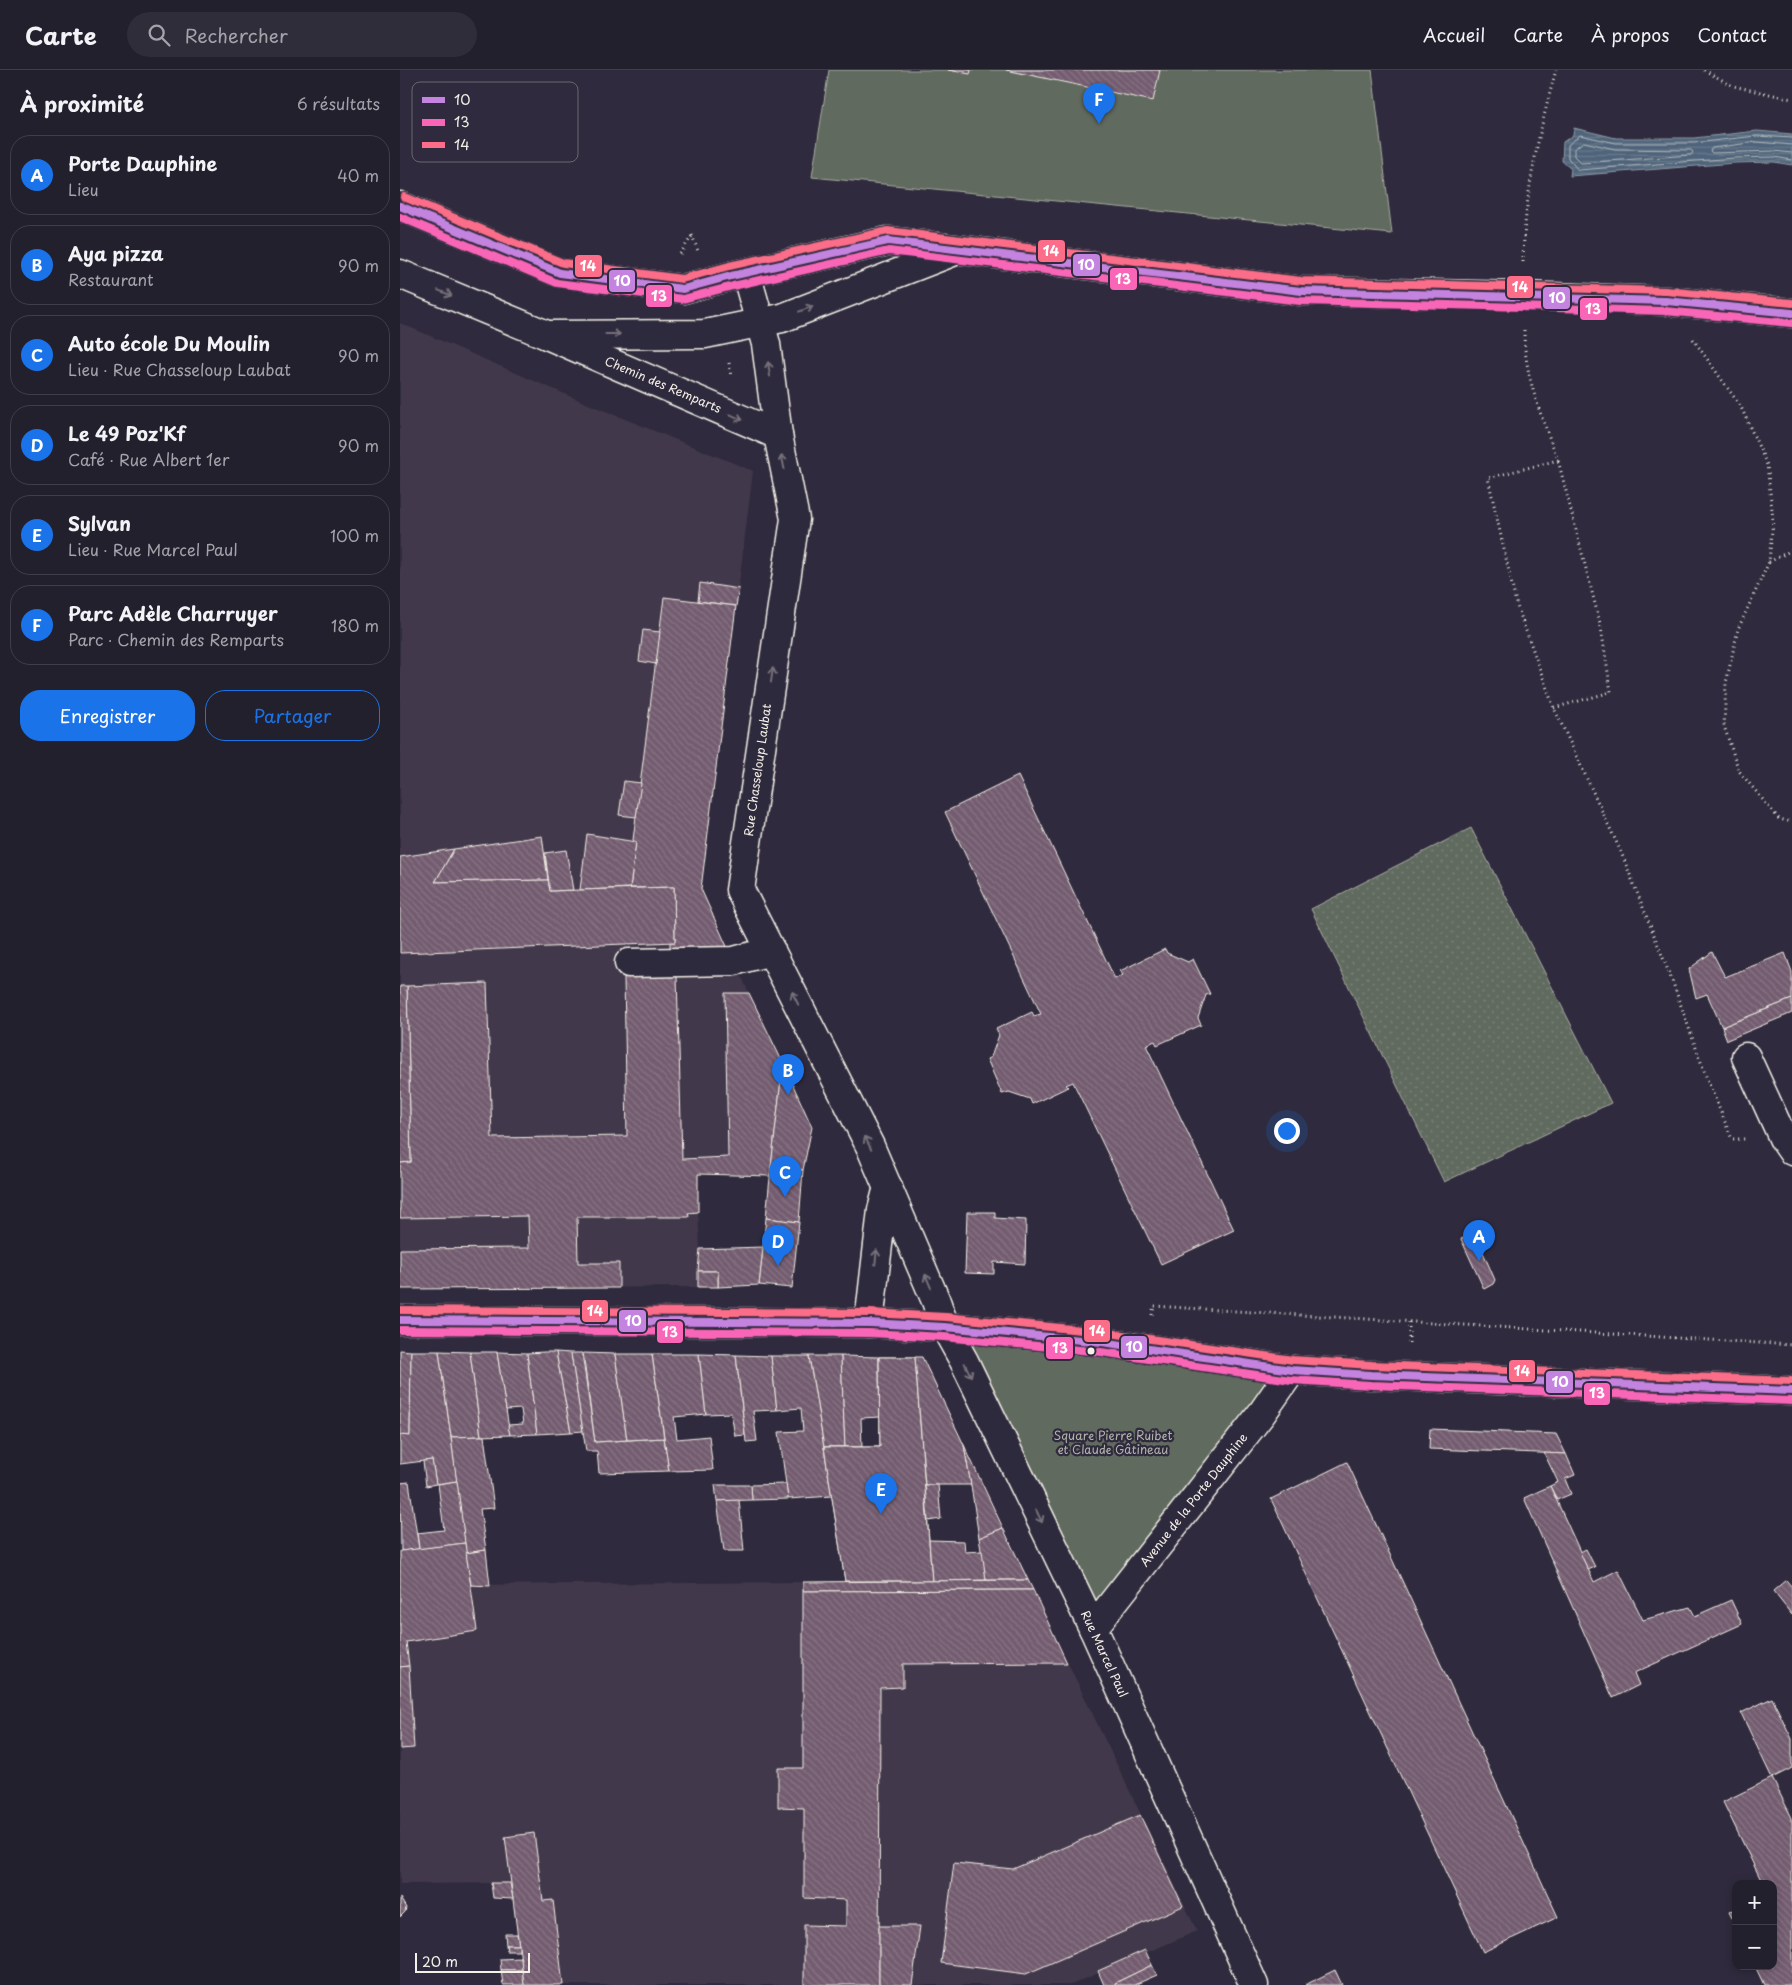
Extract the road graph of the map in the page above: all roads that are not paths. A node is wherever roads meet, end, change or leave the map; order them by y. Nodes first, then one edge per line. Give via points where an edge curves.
1 (400, 206) edge
2 (959, 250) junction
3 (746, 273) junction
4 (400, 274) edge
5 (1792, 313) edge
6 (759, 322) junction
7 (547, 335) junction
8 (778, 435) junction
9 (771, 951) junction
10 (629, 963) dead end
11 (1746, 1057) dead end
12 (1792, 1151) edge
13 (888, 1187) junction
14 (400, 1320) edge
15 (869, 1323) junction
16 (946, 1327) junction
17 (1292, 1370) junction
18 (1792, 1391) edge
19 (1093, 1628) junction
20 (1254, 1985) edge

1 - 3 street, Chemin des Remparts via 560,273 682,289
2 - 3 street, Chemin des Remparts via 888,241
2 - 5 street, Chemin des Remparts via 1301,291 1666,301
6 -> 2 street, Chemin des Remparts via 782,318
3 - 6 street
4 -> 7 street, Chemin des Remparts
7 -> 6 street, Chemin des Remparts via 705,334
8 -> 6 street, Rue Chasseloup Laubat via 766,344
7 -> 8 street, Chemin des Remparts
9 -> 8 street, Rue Chasseloup Laubat via 740,890 795,519
9 - 10 street via 734,961
13 -> 9 street, Rue Chasseloup Laubat
11 - 12 street
15 -> 13 street via 882,1210
16 -> 13 street, Rue Chasseloup Laubat
14 - 15 street
15 - 16 street
16 - 17 street via 1145,1347
16 -> 19 street, Rue Marcel Paul
17 - 18 street
17 - 19 street, Avenue de la Porte Dauphine via 1262,1413
19 - 20 street, Rue Marcel Paul

